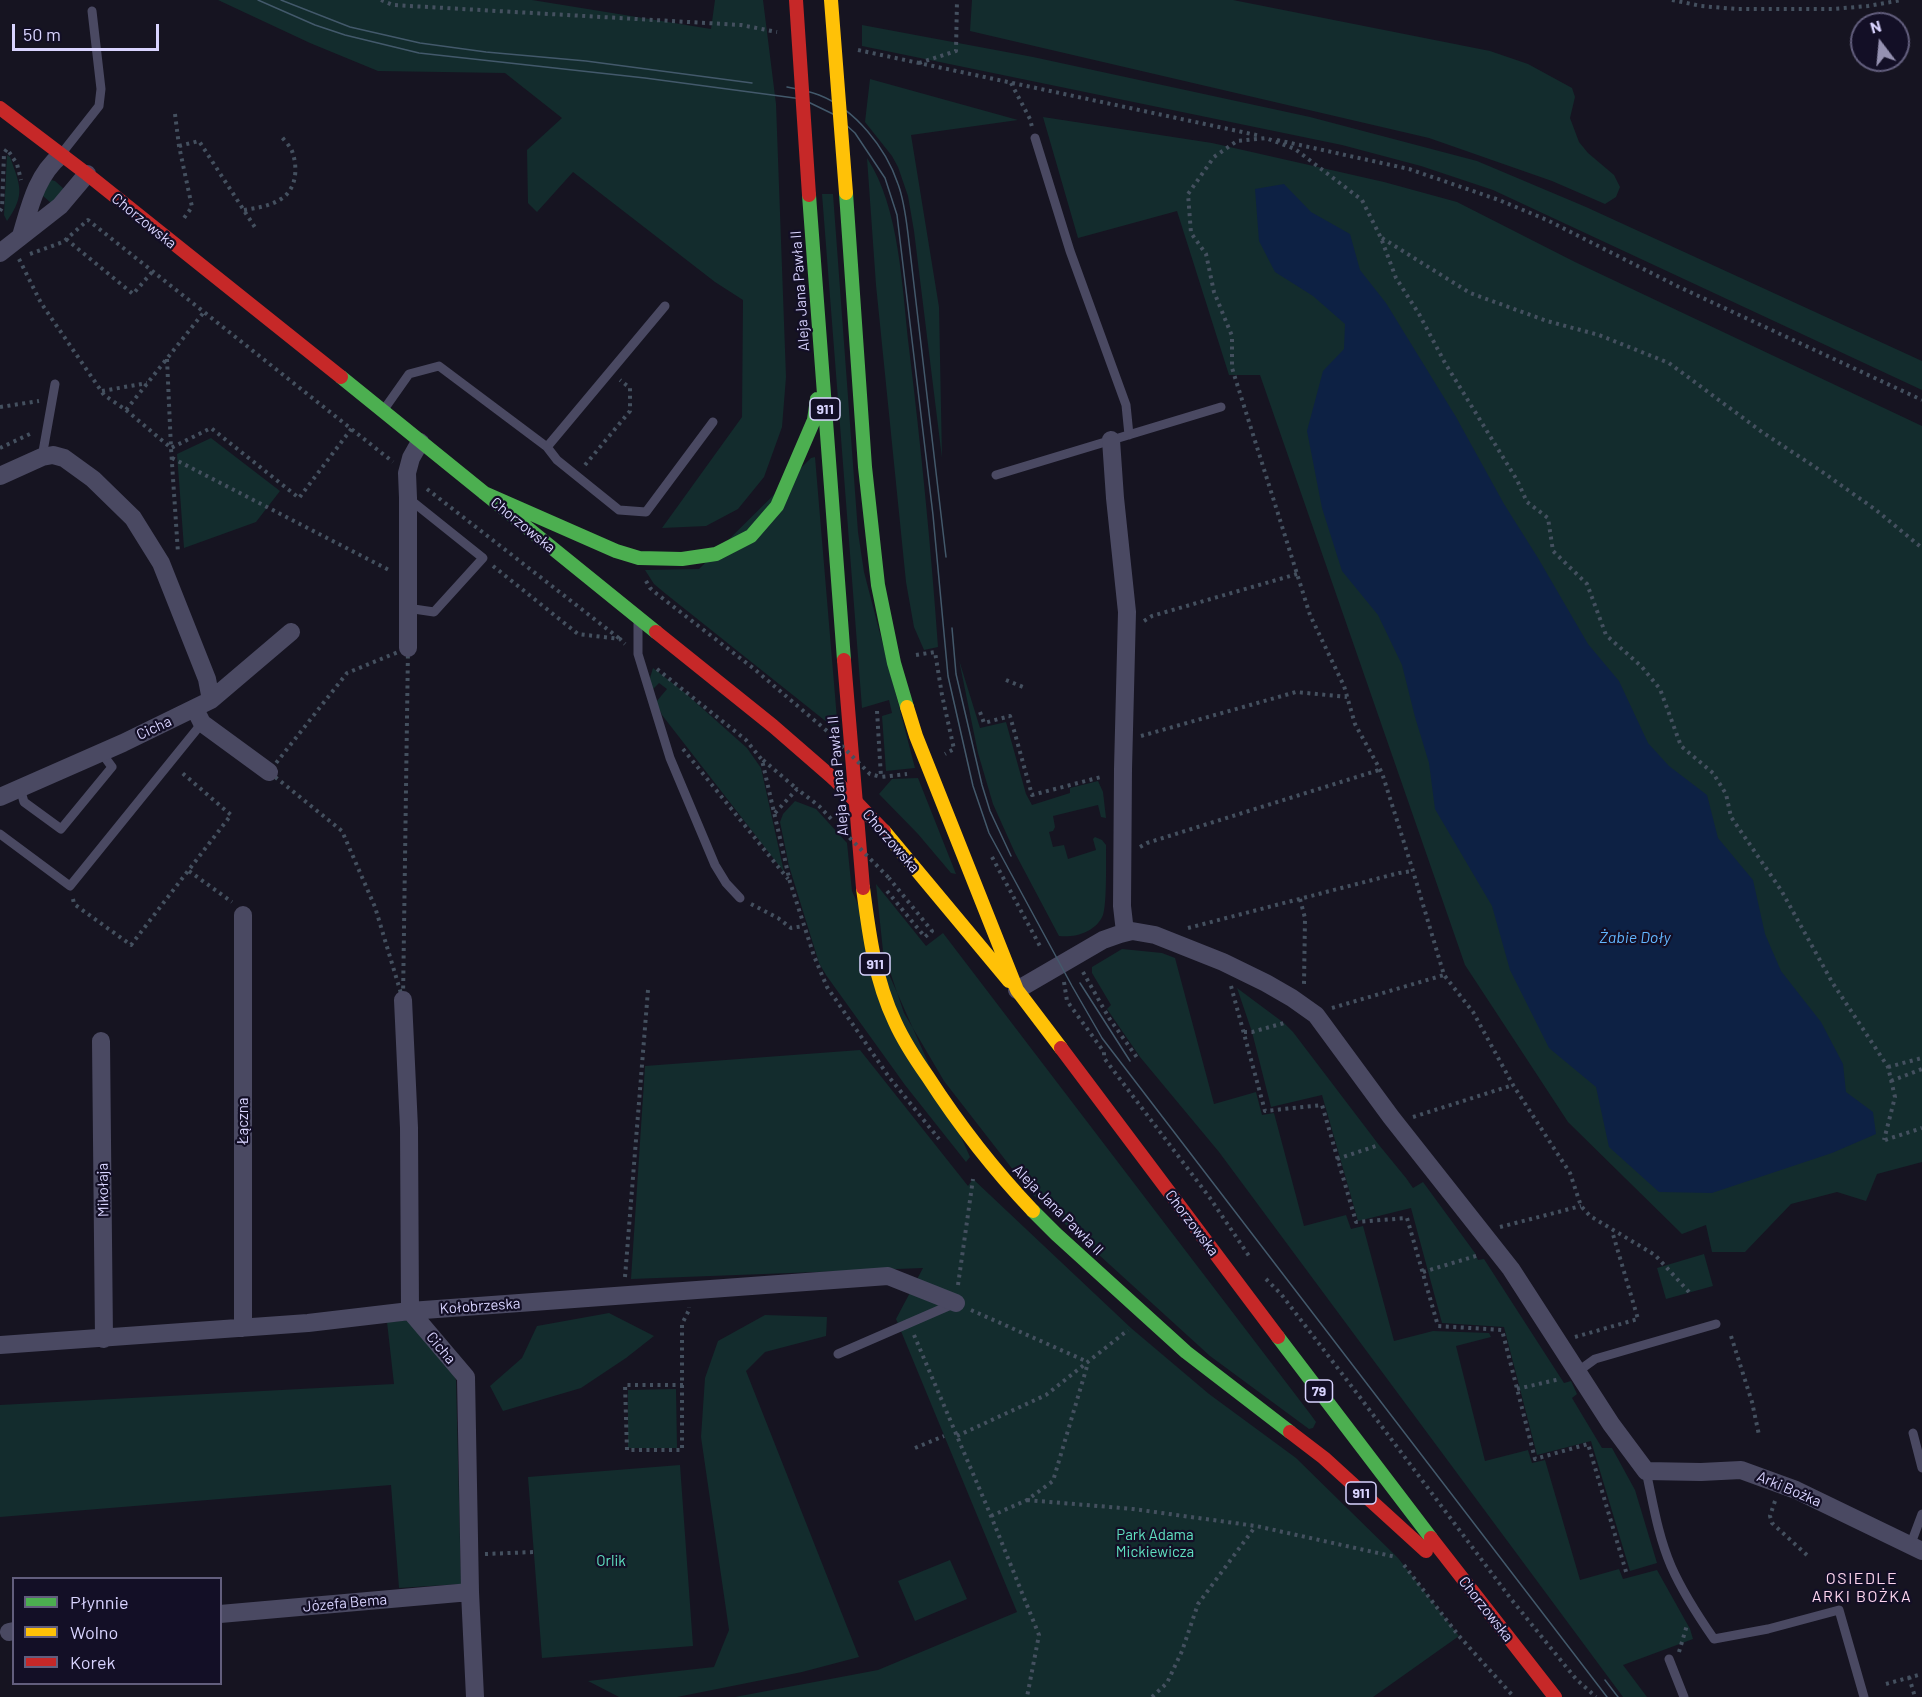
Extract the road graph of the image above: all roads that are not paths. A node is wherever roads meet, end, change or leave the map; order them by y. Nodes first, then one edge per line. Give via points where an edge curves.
1 (796, 0) edge
2 (831, 0) edge
3 (92, 11) dead end
4 (0, 108) edge
5 (1035, 138) road end
6 (61, 155) junction
7 (87, 174) junction
8 (21, 236) junction
9 (3, 251) edge
10 (665, 306) dead end
11 (822, 367) junction
12 (55, 384) dead end
13 (1221, 407) dead end
14 (383, 410) junction
15 (713, 422) dead end
16 (1120, 437) junction
17 (420, 442) junction
18 (547, 447) junction
19 (42, 457) junction
20 (996, 475) dead end
21 (0, 476) edge
22 (484, 493) junction
23 (408, 498) junction
24 (407, 608) junction
25 (638, 615) junction
26 (291, 632) dead end
27 (408, 648) road end
28 (211, 700) junction
29 (198, 716) junction
30 (100, 752) junction
31 (269, 772) road end
32 (20, 788) junction
33 (0, 797) edge
34 (0, 834) edge
35 (740, 898) road end
36 (243, 915) road end
37 (1125, 932) junction
38 (1017, 990) junction
39 (403, 1000) road end
40 (101, 1041) dead end
41 (956, 1303) joint
42 (410, 1311) junction
43 (1716, 1324) dead end
44 (243, 1328) junction
45 (104, 1339) junction
46 (0, 1345) edge
47 (838, 1354) dead end
48 (1578, 1372) junction
49 (1913, 1433) dead end
50 (1922, 1468) edge
51 (1646, 1471) junction
52 (1922, 1514) edge
53 (1916, 1548) edge
54 (1469, 1588) junction
55 (470, 1592) junction
56 (222, 1614) edge
57 (1669, 1659) dead end
58 (475, 1697) edge
59 (1555, 1697) edge
60 (1684, 1697) edge
61 (1864, 1697) edge

1 - 11 main road, Aleja Jana Pawła II / 911, bridge
2 - 38 main road, 911, bridge via 865,467 878,585 894,663 916,736
3 - 6 lane via 101,89 99,106
4 - 6 main road, Chorzowska / 79
5 - 16 lane via 1070,251 1126,405
6 - 7 main road, Chorzowska / 79
6 - 8 street via 48,166 36,187
7 - 8 street via 60,206
7 - 14 main road, Chorzowska / 79
8 - 9 street
10 - 18 lane
11 - 22 main road via 814,420 777,506 751,536 716,554 682,559 639,558
11 - 54 main road, Aleja Jana Pawła II / 911 via 863,886 874,961 894,1021 947,1107 1020,1197 1056,1234 1186,1352 1324,1458
12 - 19 lane
13 - 16 lane
14 - 17 main road, Chorzowska / 79
14 - 18 lane via 409,374 439,366
15 - 18 lane via 646,512 619,510 556,460
16 - 20 lane
16 - 37 street via 1116,509 1127,612 1122,895
17 - 22 main road, Chorzowska / 79
17 - 23 street via 407,473
19 - 21 street
19 - 28 street via 64,458 93,478 133,518 161,563 207,679
22 - 25 main road, Chorzowska / 79
23 - 24 street
23 - 24 lane via 483,558 434,612
24 - 27 street
25 - 35 lane via 638,654 670,758 715,865
25 - 38 main road, Chorzowska / 79, bridge via 834,779 884,831
26 - 28 street, Cicha
28 - 29 street, Cicha
29 - 30 street, Cicha
29 - 31 street
29 - 34 lane via 170,762 70,886
30 - 32 street, Cicha
30 - 32 lane via 112,767 61,829 24,802
32 - 33 street, Cicha
36 - 44 street, Łączna
37 - 38 street via 1075,955
37 - 48 street via 1155,936 1223,962 1266,983 1316,1015 1497,1250
38 - 54 main road, Chorzowska / 79
39 - 42 street via 409,1128
40 - 45 street, Mikołaja
41 - 42 street, Kołobrzeska via 888,1276
41 - 47 lane
42 - 44 street, Kołobrzeska
42 - 55 street, Cicha via 465,1377
43 - 48 lane via 1595,1359
44 - 45 street, Kołobrzeska
45 - 46 street, Kołobrzeska
48 - 51 street
49 - 50 lane
51 - 53 street, Arki Bożka via 1742,1470 1796,1490
51 - 61 lane via 1671,1566 1714,1639 1839,1610
52 - 53 lane
54 - 59 main road, Chorzowska / 79
55 - 56 street, Józefa Bema
55 - 58 street, Cicha
57 - 60 lane

